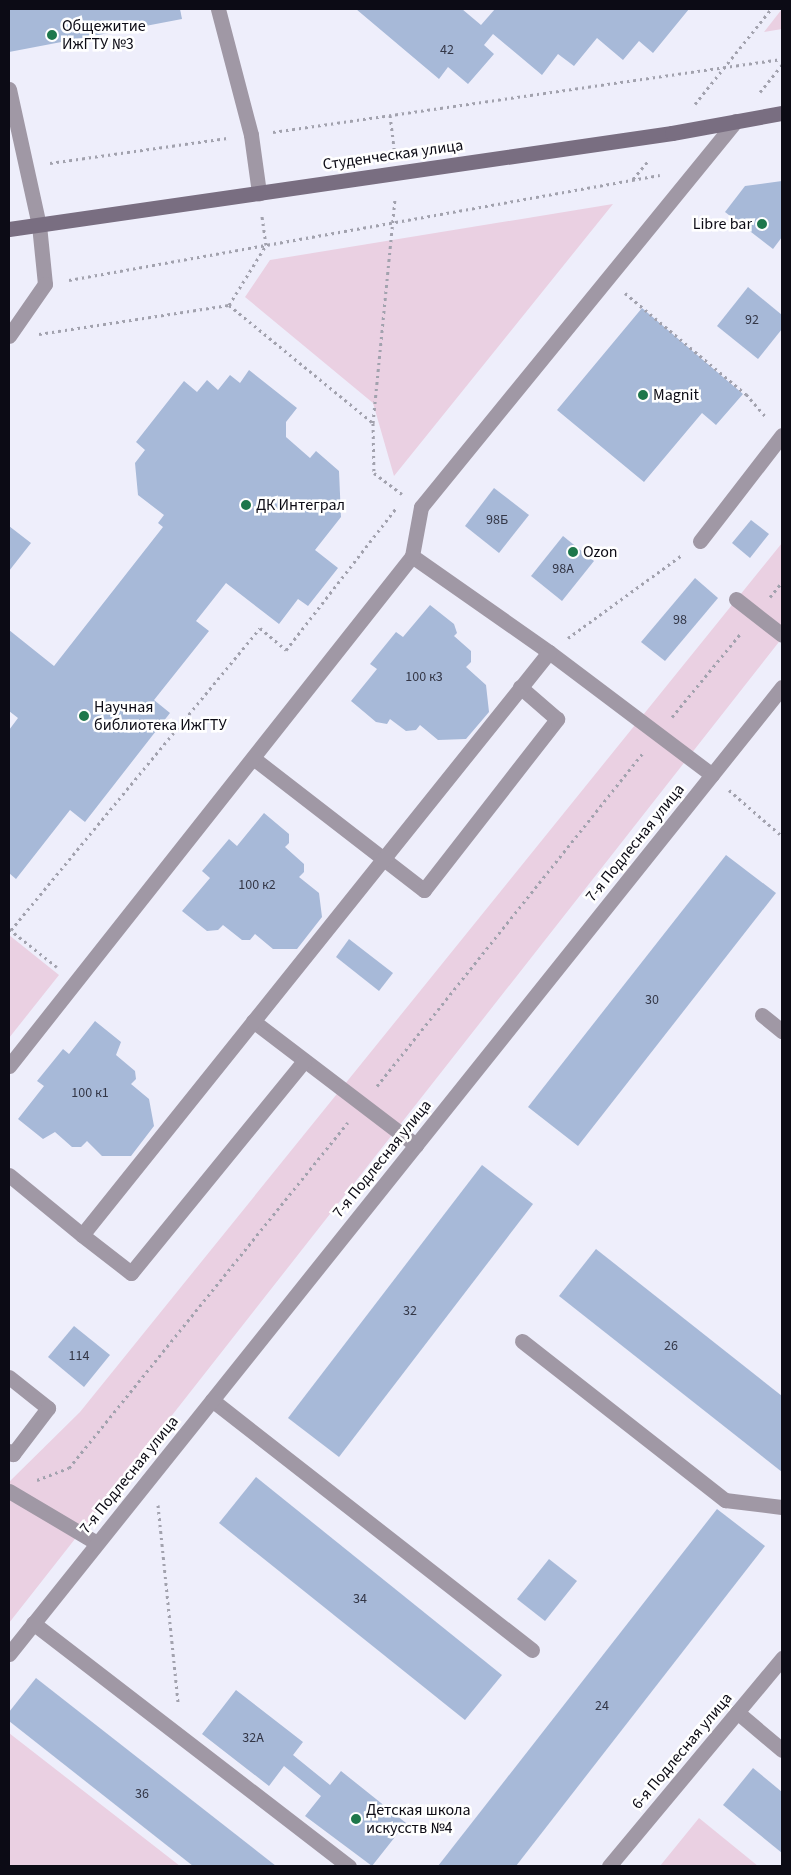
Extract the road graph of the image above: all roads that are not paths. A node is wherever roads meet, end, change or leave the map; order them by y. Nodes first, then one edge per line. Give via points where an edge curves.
1 (218, 9) edge
2 (9, 89) edge
3 (782, 113) edge
4 (736, 122) junction
5 (259, 193) junction
6 (39, 225) junction
7 (9, 229) edge
8 (9, 336) edge
9 (782, 435) edge
10 (700, 541) road end
11 (412, 556) junction
12 (736, 599) dead end
13 (782, 635) edge
14 (549, 652) junction
15 (520, 687) junction
16 (782, 687) edge
17 (252, 758) junction
18 (712, 775) junction
19 (385, 857) junction
20 (762, 1015) dead end
21 (253, 1021) junction
22 (782, 1031) edge
23 (304, 1061) junction
24 (9, 1066) edge
25 (416, 1145) junction
26 (9, 1175) edge
27 (82, 1235) junction
28 (522, 1340) dead end
29 (9, 1377) edge
30 (212, 1400) junction
31 (9, 1451) edge
32 (9, 1491) edge
33 (782, 1507) edge
34 (97, 1543) junction
35 (33, 1623) junction
36 (532, 1650) dead end
37 (9, 1654) edge
38 (782, 1658) edge
39 (737, 1712) junction
40 (782, 1750) edge
41 (349, 1866) edge
42 (609, 1866) edge

1 - 5 street via 251,135
2 - 6 street
3 - 4 street, Студенческая улица
4 - 5 street, Студенческая улица
4 - 11 street via 421,507
5 - 6 street, Студенческая улица
6 - 7 street, Студенческая улица
6 - 8 street via 45,284
9 - 10 street
11 - 14 street
11 - 17 street
12 - 13 street
14 - 15 street
14 - 18 street
15 - 19 street
15 - 19 street via 558,718 424,890
16 - 18 street, 7-я Подлесная улица
17 - 19 street
17 - 24 street
18 - 25 street, 7-я Подлесная улица
19 - 21 street
20 - 22 street
21 - 23 street
21 - 27 street
23 - 25 street
23 - 27 street via 131,1273
25 - 30 street, 7-я Подлесная улица
26 - 27 street
28 - 33 street via 725,1500
29 - 31 street via 48,1408 12,1454
30 - 34 street, 7-я Подлесная улица
30 - 36 street
32 - 34 street
34 - 35 street, 7-я Подлесная улица
35 - 37 street, 7-я Подлесная улица
35 - 41 street
38 - 39 street, 6-я Подлесная улица
39 - 40 street
39 - 42 street, 6-я Подлесная улица

